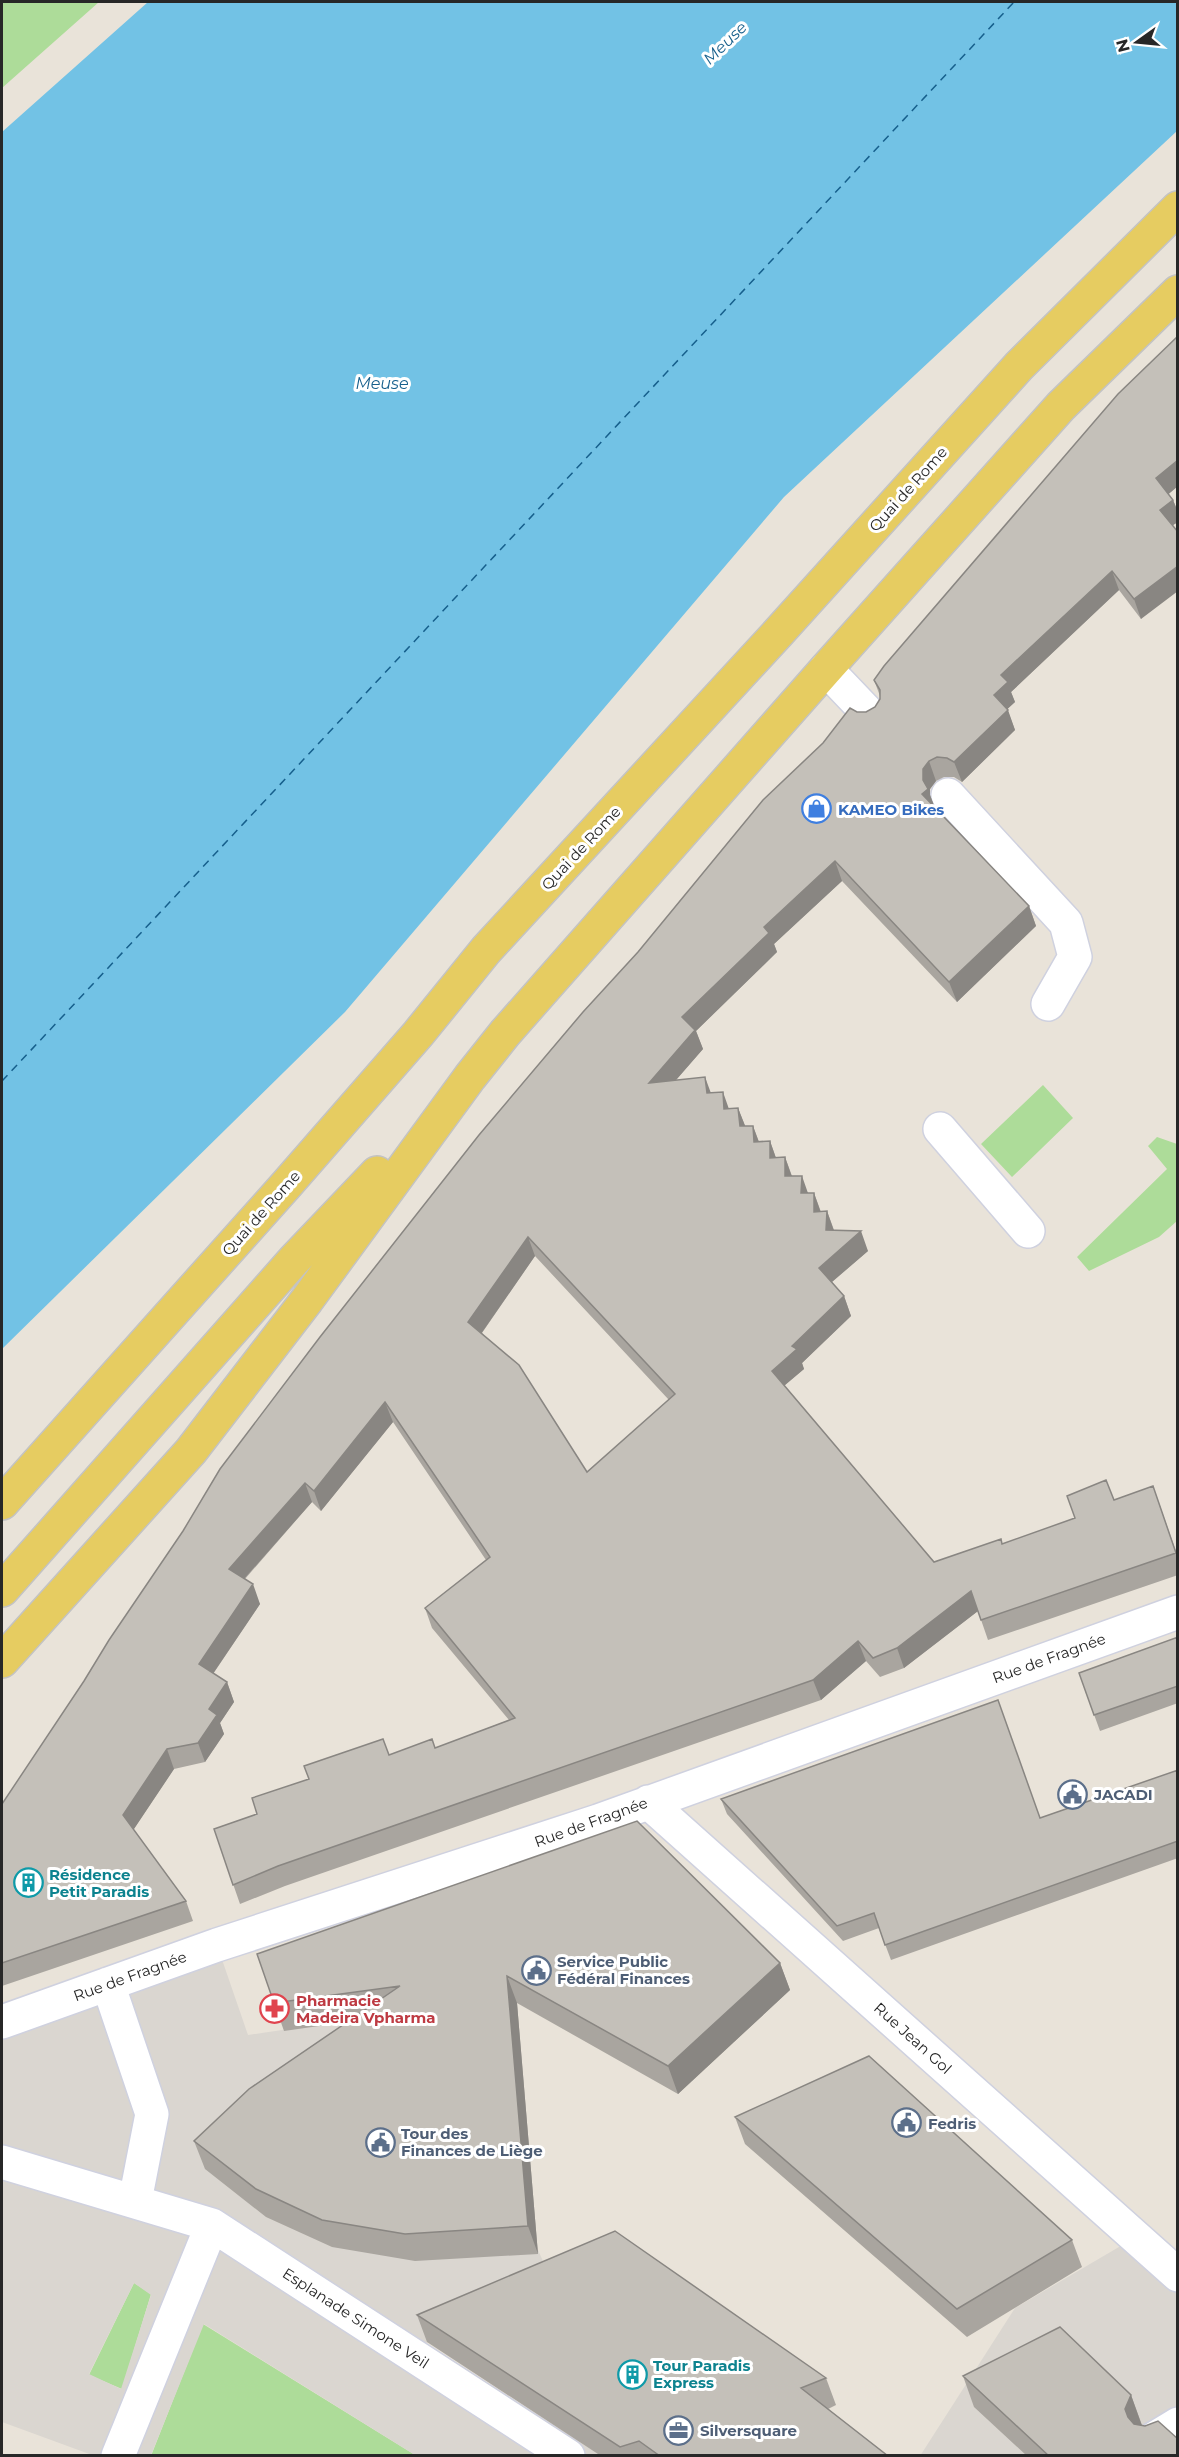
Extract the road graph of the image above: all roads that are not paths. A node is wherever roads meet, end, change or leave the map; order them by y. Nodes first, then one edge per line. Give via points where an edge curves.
1 (1178, 208) edge
2 (1178, 292) edge
3 (826, 669) junction
4 (869, 714) edge
5 (948, 795) dead end
6 (1048, 1004) dead end
7 (470, 1077) junction
8 (940, 1129) dead end
9 (1028, 1231) dead end
10 (2, 1503) edge
11 (2, 1590) edge
12 (1178, 1612) edge
13 (2, 1661) edge
14 (648, 1802) junction
15 (108, 1984) junction
16 (2, 2022) edge
17 (2, 2162) edge
18 (135, 2201) junction
19 (212, 2224) junction
20 (1178, 2275) edge
21 (118, 2456) edge
22 (568, 2456) edge

1 - 10 main road, Quai de Rome via 1018,366 486,950 295,1175
2 - 3 main road via 1061,406
3 - 4 street
3 - 7 main road
5 - 6 street via 1066,923 1075,957
7 - 11 main road via 294,1260
7 - 13 main road via 295,1317 191,1451
8 - 9 street
12 - 14 street, Rue de Fragnée
14 - 15 street, Rue de Fragnée
14 - 20 street, Rue Jean Gol
15 - 16 street, Rue de Fragnée
15 - 18 street via 152,2114
17 - 18 street, Esplanade Simone Veil
18 - 19 street, Esplanade Simone Veil
19 - 21 street
19 - 22 street, Esplanade Simone Veil

